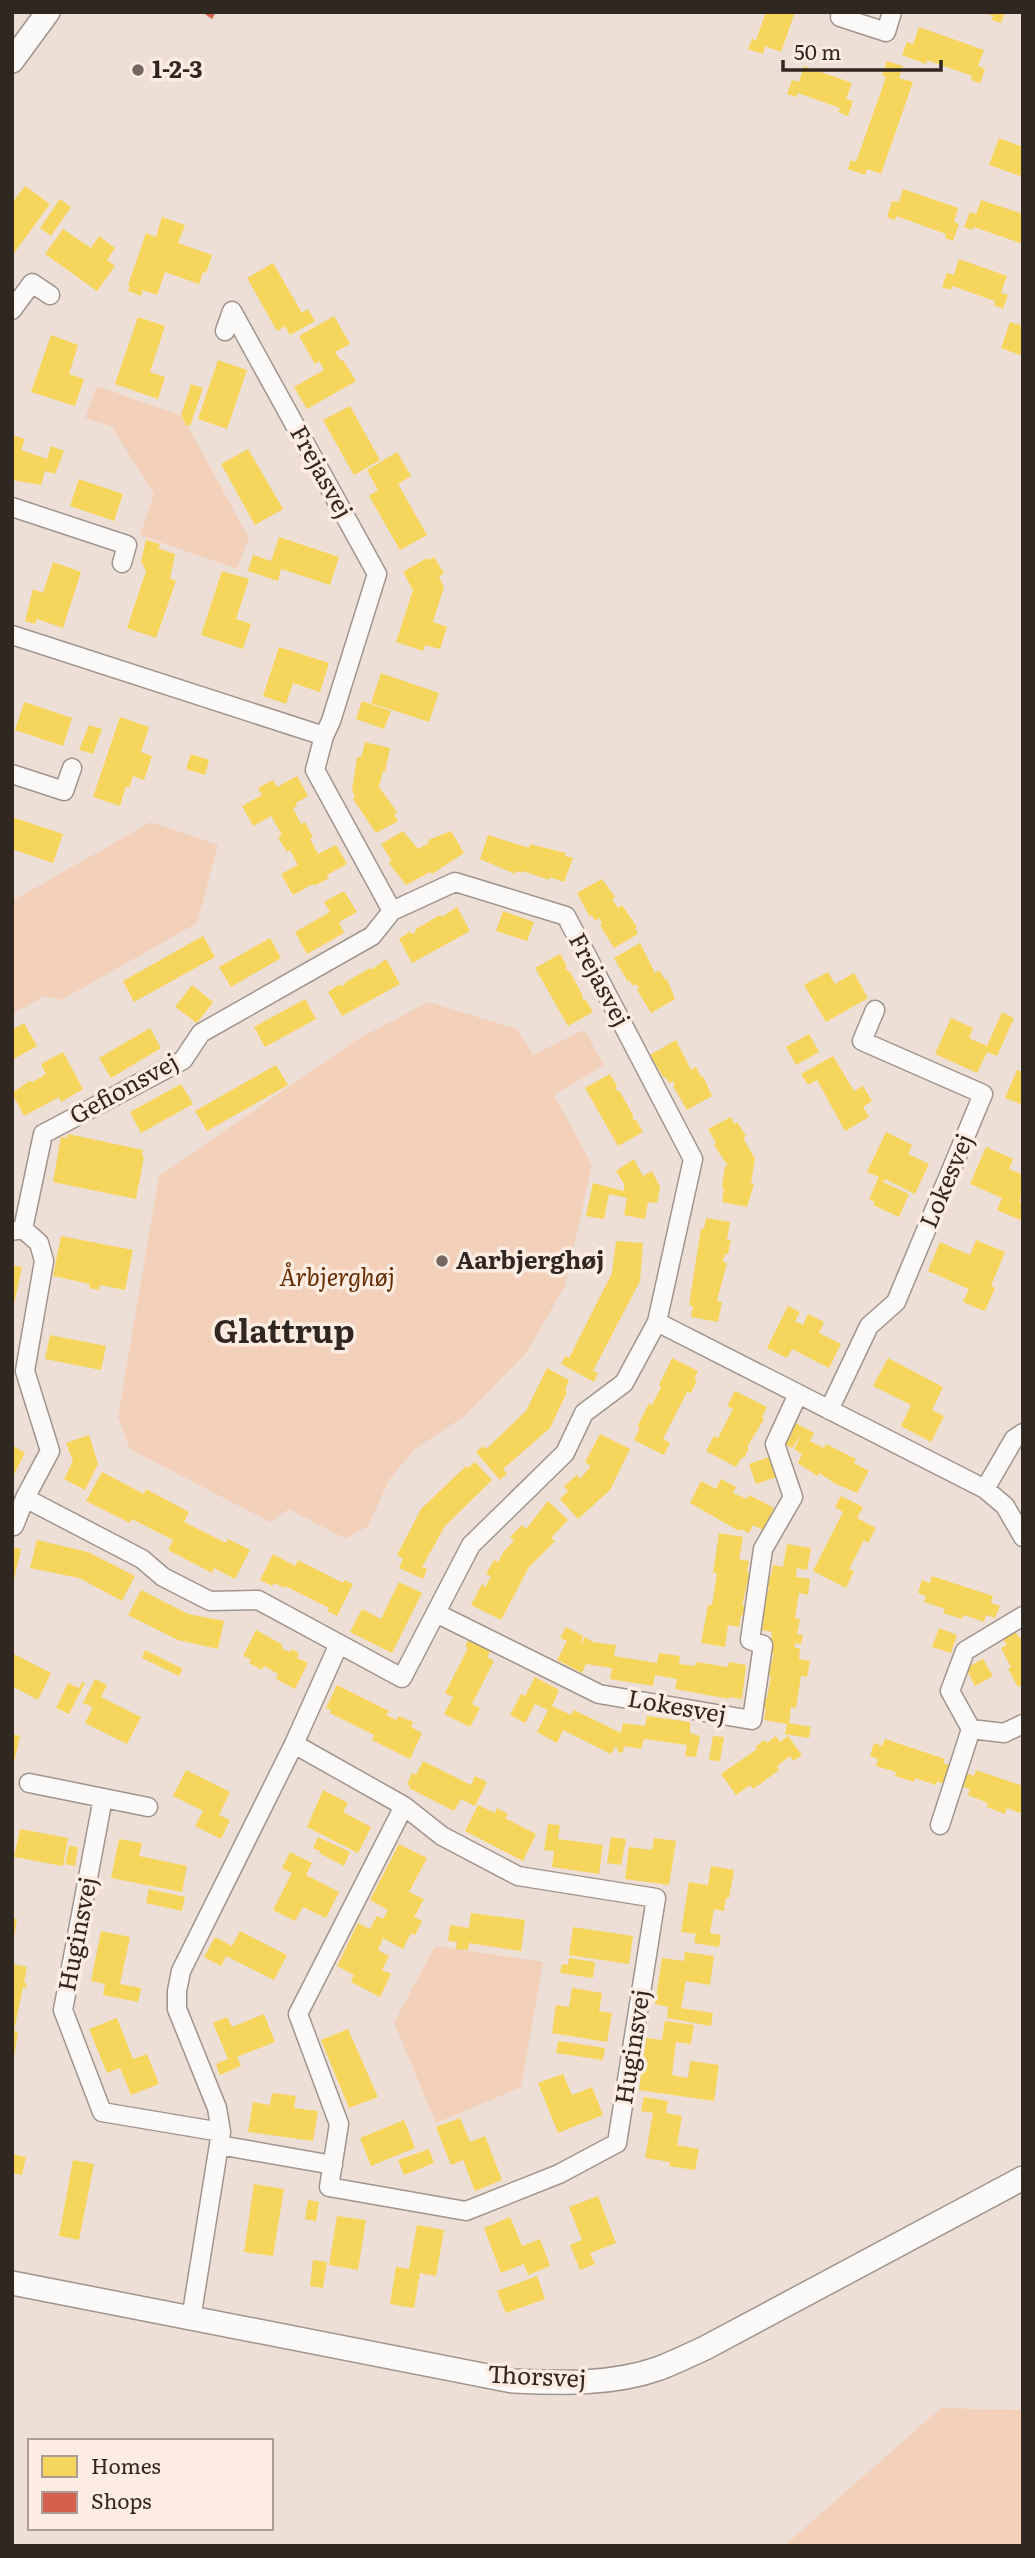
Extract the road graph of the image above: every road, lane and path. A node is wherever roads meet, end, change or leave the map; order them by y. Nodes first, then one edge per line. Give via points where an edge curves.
1 (48, 12) edge
2 (892, 12) edge
3 (840, 17) dead end
4 (12, 61) edge
5 (50, 295) dead end
6 (12, 310) edge
7 (225, 331) dead end
8 (12, 507) edge
9 (122, 563) dead end
10 (12, 635) edge
11 (324, 736) junction
12 (72, 768) dead end
13 (12, 774) edge
14 (392, 911) junction
15 (876, 1010) dead end
16 (18, 1230) edge
17 (657, 1322) junction
18 (798, 1394) junction
19 (829, 1410) junction
20 (1023, 1433) edge
21 (985, 1489) junction
22 (25, 1498) junction
23 (14, 1526) dead end
24 (1023, 1537) edge
25 (436, 1613) junction
26 (1023, 1616) edge
27 (338, 1646) junction
28 (1023, 1724) edge
29 (971, 1729) junction
30 (294, 1744) junction
31 (29, 1783) dead end
32 (103, 1798) junction
33 (404, 1806) junction
34 (148, 1807) dead end
35 (940, 1825) dead end
36 (220, 2139) junction
37 (332, 2165) junction
38 (1023, 2178) edge
39 (12, 2283) edge
40 (191, 2319) junction

1 - 4 street
2 - 3 street via 886,32
5 - 6 street via 33,283
7 - 11 street, Frejasvej via 232,312 377,574
8 - 9 street via 127,545
10 - 11 street
11 - 14 street, Frejasvej via 314,770
12 - 13 street via 64,791
14 - 16 street, Gefionsvej via 372,936 201,1033 183,1060 43,1134
14 - 17 street, Frejasvej via 455,882 566,916 693,1159
15 - 19 street, Lokesvej via 862,1041 984,1094 896,1302 869,1325
16 - 22 street via 39,1243 44,1261 25,1371 50,1451
17 - 18 street
17 - 25 street via 624,1383 584,1413 565,1453 471,1545
18 - 19 street
18 - 25 street, Lokesvej via 775,1444 793,1497 763,1549 750,1640 763,1645 752,1720 599,1694
19 - 21 street
20 - 21 street via 1014,1439
21 - 24 street via 1005,1506
22 - 23 street
22 - 27 street via 142,1559 163,1577 210,1601 258,1601
25 - 27 street via 402,1678
26 - 29 street via 965,1651 950,1691
27 - 30 street
28 - 29 street via 1004,1733
29 - 35 street
30 - 33 street, Huginsvej
30 - 36 street via 181,1971 177,1991 177,2010 217,2108
31 - 32 street
32 - 34 street
32 - 36 street, Huginsvej via 63,2010 102,2112
33 - 37 street, Huginsvej via 298,2014 338,2124
33 - 37 street, Huginsvej via 442,1836 518,1876 656,1898 617,2143 559,2174 466,2211 329,2187
36 - 37 street, Huginsvej
36 - 40 street
38 - 40 street, Thorsvej via 705,2348 658,2368 605,2380 513,2381
39 - 40 street, Thorsvej

